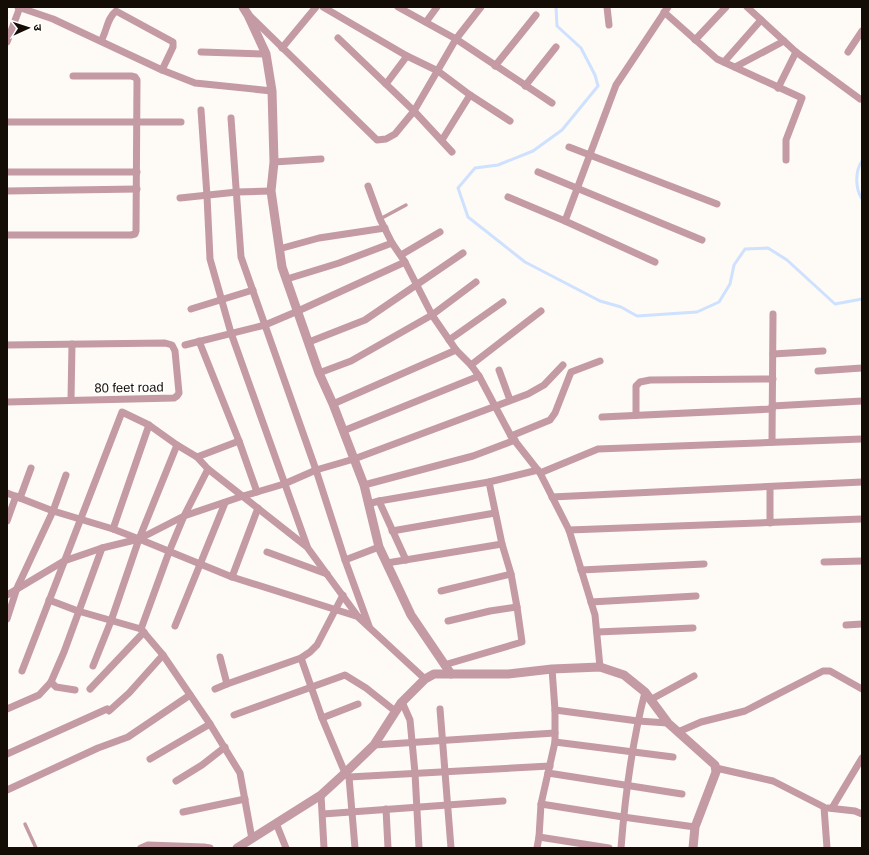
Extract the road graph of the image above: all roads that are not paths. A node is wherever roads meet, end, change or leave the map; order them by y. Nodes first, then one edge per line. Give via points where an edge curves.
1 (19, 7) edge
2 (316, 7) edge
3 (323, 7) edge
4 (398, 7) edge
5 (437, 7) edge
6 (481, 7) edge
7 (607, 7) edge
8 (726, 7) edge
9 (747, 7) edge
10 (666, 10) edge
11 (246, 11) edge
12 (536, 15) dead end
13 (761, 20) junction
14 (426, 22) junction
15 (609, 25) dead end
16 (862, 31) edge
17 (338, 38) dead end
18 (456, 39) junction
19 (696, 40) junction
20 (101, 41) junction
21 (784, 41) junction
22 (7, 42) edge
23 (556, 47) dead end
24 (282, 48) junction
25 (201, 52) dead end
26 (796, 52) junction
27 (848, 52) dead end
28 (266, 54) junction
29 (407, 56) junction
30 (724, 62) junction
31 (495, 66) junction
32 (735, 67) junction
33 (162, 70) junction
34 (438, 71) junction
35 (73, 76) dead end
36 (386, 84) junction
37 (525, 86) junction
38 (778, 88) junction
39 (272, 91) junction
40 (470, 95) junction
41 (860, 99) dead end
42 (552, 102) dead end
43 (201, 110) dead end
44 (414, 111) junction
45 (231, 118) dead end
46 (510, 120) dead end
47 (7, 122) edge
48 (137, 122) junction
49 (181, 122) dead end
50 (442, 140) junction
51 (568, 147) dead end
52 (452, 152) dead end
53 (590, 155) junction
54 (321, 158) dead end
55 (786, 160) dead end
56 (274, 162) junction
57 (7, 172) edge
58 (137, 172) junction
59 (538, 172) dead end
60 (368, 186) dead end
61 (577, 188) junction
62 (137, 189) junction
63 (7, 191) edge
64 (271, 191) junction
65 (237, 192) junction
66 (207, 196) junction
67 (508, 197) dead end
68 (180, 198) dead end
69 (717, 204) dead end
70 (406, 205) dead end
71 (380, 218) junction
72 (565, 221) junction
73 (384, 228) junction
74 (440, 232) dead end
75 (7, 235) edge
76 (702, 240) dead end
77 (392, 243) junction
78 (280, 249) junction
79 (463, 253) dead end
80 (401, 256) junction
81 (405, 262) junction
82 (655, 262) dead end
83 (287, 279) junction
84 (476, 282) dead end
85 (416, 285) junction
86 (253, 290) junction
87 (222, 300) junction
88 (503, 302) dead end
89 (192, 308) dead end
90 (298, 311) junction
91 (541, 311) dead end
92 (773, 314) dead end
93 (432, 315) junction
94 (265, 325) junction
95 (231, 333) junction
96 (449, 340) junction
97 (199, 341) junction
98 (309, 342) junction
99 (72, 344) junction
100 (7, 345) edge
101 (185, 345) dead end
102 (456, 350) junction
103 (823, 350) dead end
104 (773, 354) junction
105 (600, 361) dead end
106 (471, 365) junction
107 (564, 365) dead end
108 (862, 368) edge
109 (499, 370) dead end
110 (818, 371) dead end
111 (319, 373) junction
112 (479, 376) junction
113 (772, 379) junction
114 (71, 400) junction
115 (510, 400) junction
116 (862, 401) edge
117 (7, 402) edge
118 (333, 404) junction
119 (494, 406) junction
120 (772, 408) junction
121 (636, 416) junction
122 (602, 417) dead end
123 (149, 425) junction
124 (343, 431) junction
125 (513, 438) junction
126 (862, 439) edge
127 (239, 441) junction
128 (772, 442) junction
129 (177, 445) junction
130 (197, 457) junction
131 (354, 459) junction
132 (31, 468) dead end
133 (208, 468) junction
134 (316, 470) junction
135 (539, 471) junction
136 (66, 475) dead end
137 (489, 482) junction
138 (862, 482) edge
139 (284, 484) junction
140 (364, 485) junction
141 (770, 487) junction
142 (257, 492) junction
143 (7, 493) edge
144 (243, 496) junction
145 (18, 497) junction
146 (552, 497) junction
147 (379, 501) junction
148 (225, 503) junction
149 (368, 504) junction
150 (258, 508) junction
151 (53, 511) junction
152 (495, 513) junction
153 (184, 516) junction
154 (80, 519) junction
155 (862, 519) edge
156 (7, 521) edge
157 (770, 522) junction
158 (113, 529) junction
159 (569, 530) junction
160 (392, 531) junction
161 (139, 539) junction
162 (502, 544) junction
163 (307, 547) junction
164 (379, 547) junction
165 (102, 548) junction
166 (169, 552) junction
167 (267, 552) dead end
168 (345, 560) junction
169 (406, 560) junction
170 (64, 561) junction
171 (862, 561) edge
172 (824, 562) dead end
173 (200, 563) junction
174 (387, 563) junction
175 (704, 564) dead end
176 (581, 570) junction
177 (327, 574) junction
178 (511, 574) junction
179 (232, 577) junction
180 (17, 588) junction
181 (441, 591) dead end
182 (7, 595) edge
183 (343, 595) junction
184 (696, 596) dead end
185 (49, 600) junction
186 (591, 602) junction
187 (517, 606) junction
188 (335, 610) junction
189 (78, 611) junction
190 (359, 618) junction
191 (7, 619) edge
192 (111, 620) junction
193 (448, 621) dead end
194 (862, 624) edge
195 (846, 625) dead end
196 (176, 626) dead end
197 (369, 627) junction
198 (693, 628) dead end
199 (143, 631) junction
200 (597, 632) junction
201 (163, 655) junction
202 (220, 657) dead end
203 (301, 658) junction
204 (444, 665) junction
205 (93, 666) dead end
206 (600, 667) junction
207 (552, 669) junction
208 (22, 671) dead end
209 (451, 674) junction
210 (694, 676) dead end
211 (425, 679) junction
212 (50, 682) junction
213 (227, 684) junction
214 (310, 688) junction
215 (90, 689) dead end
216 (215, 689) dead end
217 (75, 690) dead end
218 (862, 690) edge
219 (190, 695) junction
220 (647, 696) junction
221 (402, 702) junction
222 (358, 704) dead end
223 (7, 709) edge
224 (440, 709) dead end
225 (555, 710) junction
226 (395, 711) junction
227 (234, 715) dead end
228 (322, 718) junction
229 (638, 721) junction
230 (668, 723) junction
231 (210, 724) junction
232 (555, 732) junction
233 (678, 732) junction
234 (443, 740) junction
235 (412, 742) junction
236 (555, 742) junction
237 (374, 745) junction
238 (225, 747) junction
239 (633, 752) junction
240 (7, 754) edge
241 (673, 758) dead end
242 (862, 758) edge
243 (150, 759) dead end
244 (716, 768) junction
245 (549, 770) junction
246 (446, 771) junction
247 (415, 773) junction
248 (347, 775) junction
249 (176, 781) dead end
250 (627, 786) junction
251 (7, 790) edge
252 (682, 794) dead end
253 (321, 795) junction
254 (245, 799) junction
255 (503, 801) dead end
256 (541, 804) junction
257 (448, 805) junction
258 (418, 807) junction
259 (824, 808) junction
260 (832, 808) junction
261 (386, 809) junction
262 (352, 811) junction
263 (183, 812) dead end
264 (323, 814) junction
265 (862, 814) edge
266 (623, 817) junction
267 (276, 823) junction
268 (25, 824) dead end
269 (695, 826) junction
270 (539, 837) junction
271 (252, 839) junction
272 (36, 848) edge
273 (141, 848) edge
274 (210, 848) edge
275 (237, 848) edge
276 (286, 848) edge
277 (324, 848) edge
278 (355, 848) edge
279 (388, 848) edge
280 (419, 848) edge
281 (451, 848) edge
282 (537, 848) edge
283 (609, 848) edge
284 (621, 848) edge
285 (693, 848) edge
286 (827, 848) edge

1 - 20 street
1 - 22 street
2 - 24 street
3 - 29 street
4 - 14 street
5 - 14 street
6 - 18 street
7 - 15 street
8 - 19 street
9 - 13 street
10 - 19 street
10 - 53 street via 616,84
11 - 24 street
11 - 28 street
12 - 31 street
13 - 21 street
13 - 30 street
14 - 18 street
16 - 27 street
17 - 36 street
18 - 31 street
18 - 34 street
19 - 30 street
20 - 33 street
20 - 33 street via 106,34 111,15 116,11 173,42
21 - 26 street
21 - 32 street
23 - 37 street
24 - 44 street via 377,140 395,134
25 - 28 street
26 - 38 street
26 - 41 street
28 - 39 street
29 - 34 street
29 - 36 street
30 - 32 street
31 - 37 street
32 - 38 street
33 - 39 street via 195,83
34 - 40 street
34 - 44 street
35 - 48 street via 135,77
36 - 44 street
37 - 42 street
38 - 55 street via 802,98 786,140
39 - 56 street
40 - 46 street
40 - 50 street
43 - 66 street
44 - 50 street
45 - 65 street
47 - 48 street
48 - 49 street
48 - 58 street
50 - 52 street
51 - 53 street
53 - 61 street
53 - 69 street
54 - 56 street
56 - 64 street
57 - 58 street
58 - 62 street
59 - 61 street
60 - 71 street
61 - 72 street
61 - 76 street
62 - 63 street
62 - 75 street via 135,234
64 - 65 street
64 - 78 street
65 - 66 street
65 - 86 street via 241,256
66 - 68 street
66 - 87 street via 210,259
67 - 72 street
70 - 71 lane
71 - 73 street
72 - 82 street
73 - 77 street
73 - 78 street via 319,238
74 - 80 street
77 - 80 street
77 - 83 street
78 - 83 street via 282,267
79 - 85 street
80 - 81 street
81 - 85 street
81 - 90 street
83 - 90 street
84 - 93 street
85 - 93 street
85 - 98 street via 365,320
86 - 87 street
86 - 94 street
87 - 89 street
87 - 95 street
88 - 96 street
90 - 94 street
90 - 98 street
91 - 106 street
92 - 104 street
93 - 96 street
93 - 111 street via 351,361
94 - 95 street
94 - 134 street
95 - 97 street
95 - 139 street
96 - 102 street
97 - 101 street
97 - 127 street
98 - 111 street
99 - 100 street, 80 feet road
99 - 114 street
99 - 114 street, 80 feet road via 172,345 175,351 178,393 174,398
102 - 106 street
102 - 118 street
103 - 104 street
104 - 113 street
105 - 125 street via 572,372 550,420
106 - 112 street
107 - 115 street via 536,391
108 - 110 street
109 - 115 street
111 - 118 street
112 - 119 street
112 - 124 street
113 - 120 street
113 - 121 street via 640,382 636,386
114 - 117 street, 80 feet road
115 - 119 street
116 - 120 street
118 - 124 street
119 - 125 street
119 - 131 street
120 - 121 street
120 - 128 street
121 - 122 street
123 - 129 street
123 - 154 street via 122,412
123 - 158 street
124 - 131 street
125 - 135 street
125 - 140 street via 473,456
126 - 128 street
127 - 130 street
127 - 142 street
128 - 135 street via 598,448
129 - 130 street
129 - 161 street
130 - 133 street
131 - 134 street
131 - 140 street
132 - 145 street
133 - 144 street
133 - 153 street
134 - 139 street
134 - 168 street
135 - 137 street
135 - 146 street
136 - 151 street
137 - 147 street
137 - 152 street
138 - 141 street
139 - 142 street
139 - 163 street
140 - 149 street
141 - 146 street
141 - 157 street
142 - 144 street
143 - 145 street
144 - 148 street
144 - 150 street
145 - 151 street
145 - 156 street
146 - 159 street
147 - 149 street
147 - 160 street
148 - 153 street
148 - 173 street
149 - 164 street
150 - 163 street
150 - 179 street
151 - 154 street
151 - 180 street
152 - 160 street
152 - 162 street
153 - 161 street
153 - 166 street
154 - 158 street
154 - 170 street
155 - 157 street
157 - 159 street
158 - 161 street
159 - 176 street
160 - 169 street
161 - 165 street
161 - 166 street
161 - 192 street
162 - 169 street
162 - 178 street
163 - 177 street
164 - 168 street
164 - 174 street
165 - 170 street
165 - 189 street
166 - 173 street
166 - 199 street
167 - 177 street
168 - 197 street
169 - 174 street
170 - 180 street
170 - 185 street
171 - 172 street
173 - 179 street
173 - 196 street
174 - 204 street via 411,615
175 - 176 street
176 - 186 street
177 - 183 street
178 - 181 street
178 - 187 street
179 - 188 street
180 - 182 street
180 - 191 street
183 - 188 street
183 - 190 street
184 - 186 street
185 - 189 street
185 - 208 street
186 - 200 street
187 - 193 street
187 - 204 street via 522,642
188 - 190 street
188 - 203 street via 317,645
189 - 192 street
189 - 212 street via 64,652
190 - 197 street
192 - 199 street
192 - 205 street
194 - 195 street
197 - 211 street
198 - 200 street
199 - 201 street
199 - 215 street
200 - 206 street
201 - 219 street
201 - 240 street via 129,693 108,710
202 - 213 street
203 - 213 street
203 - 214 street
204 - 209 street
206 - 207 street
206 - 220 street via 624,675
207 - 209 street via 508,674
207 - 225 street
209 - 211 street via 434,674
210 - 220 street
211 - 221 street
212 - 217 street via 56,687
212 - 223 street via 39,694
213 - 216 street
214 - 226 street via 345,675
214 - 227 street
214 - 228 street
218 - 233 street via 830,671 823,671 745,711 701,722
219 - 231 street
219 - 251 street via 128,737
220 - 229 street
220 - 230 street
221 - 226 street
221 - 235 street via 410,720
222 - 228 street
224 - 234 street
225 - 229 street
225 - 232 street
226 - 237 street
228 - 248 street
229 - 230 street
229 - 239 street
230 - 233 street
231 - 238 street
231 - 243 street
232 - 234 street
232 - 236 street
233 - 244 street
234 - 235 street
234 - 246 street
235 - 237 street
235 - 247 street
236 - 239 street
236 - 245 street
237 - 248 street
238 - 249 street
238 - 254 street via 240,773
239 - 241 street
239 - 250 street
242 - 260 street
244 - 259 street via 773,781
244 - 269 street
245 - 246 street
245 - 250 street
245 - 256 street
246 - 247 street
246 - 257 street
247 - 248 street
247 - 258 street
248 - 253 street
248 - 262 street
250 - 252 street
250 - 266 street
253 - 264 street
253 - 267 street
254 - 263 street
254 - 271 street
255 - 257 street
256 - 266 street
256 - 270 street
257 - 258 street
257 - 281 street
258 - 261 street
258 - 280 street
259 - 260 street
259 - 286 street
260 - 265 street
261 - 262 street
261 - 279 street
262 - 264 street
262 - 278 street
264 - 277 street
266 - 269 street
266 - 284 street
267 - 271 street
267 - 276 street
268 - 272 lane
269 - 285 street
270 - 282 street
270 - 283 street
271 - 275 street
273 - 274 street via 148,845

